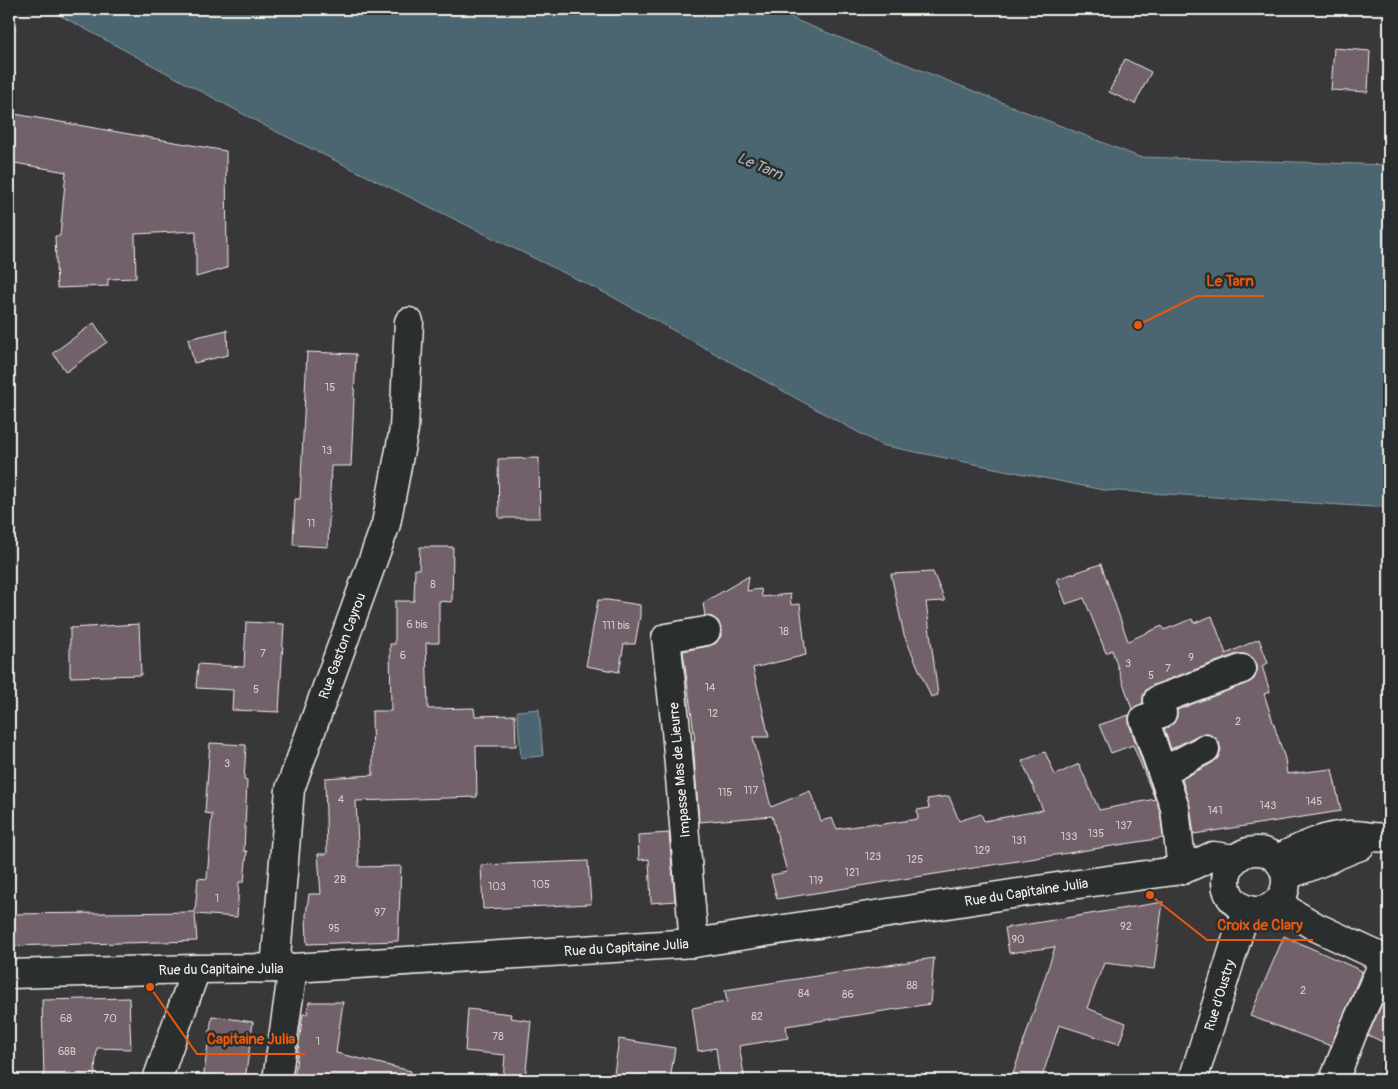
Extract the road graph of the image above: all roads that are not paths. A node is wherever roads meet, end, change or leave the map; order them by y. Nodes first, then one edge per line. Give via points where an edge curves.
1 (409, 322) dead end
2 (706, 631) dead end
3 (1242, 669) dead end
4 (1205, 749) dead end
5 (1162, 772) junction
6 (1384, 838) edge
7 (1236, 858) junction
8 (1281, 867) junction
9 (1182, 870) junction
10 (1226, 885) junction
11 (1276, 903) junction
12 (1246, 909) junction
13 (694, 943) junction
14 (1387, 960) edge
15 (196, 968) junction
16 (284, 968) junction
17 (9, 974) edge
18 (157, 1080) edge
19 (277, 1080) edge
20 (1193, 1080) edge
21 (1334, 1080) edge

1 - 16 street, Rue Gaston Cayrou via 404,429 386,524 290,789
2 - 13 street, Impasse Mas de Lieurre via 666,638
3 - 5 street via 1158,700 1162,714 1144,719
4 - 5 street
5 - 9 street via 1175,808
6 - 8 street via 1350,834 1314,842
7 - 8 street, Rue du Capitaine Julia via 1261,851
7 - 9 street, Rue du Capitaine Julia via 1213,856
7 - 10 street via 1230,866
8 - 11 street via 1286,886
9 - 10 street via 1206,884
9 - 13 street, Rue du Capitaine Julia
10 - 12 street via 1232,900
11 - 12 street via 1262,911
11 - 14 street via 1316,927
12 - 20 street, Rue d'Oustry
13 - 16 street, Rue du Capitaine Julia
14 - 21 street
15 - 16 street, Rue du Capitaine Julia
15 - 17 street, Rue du Capitaine Julia
15 - 18 street
16 - 19 street, Rue Gaston Cayrou

